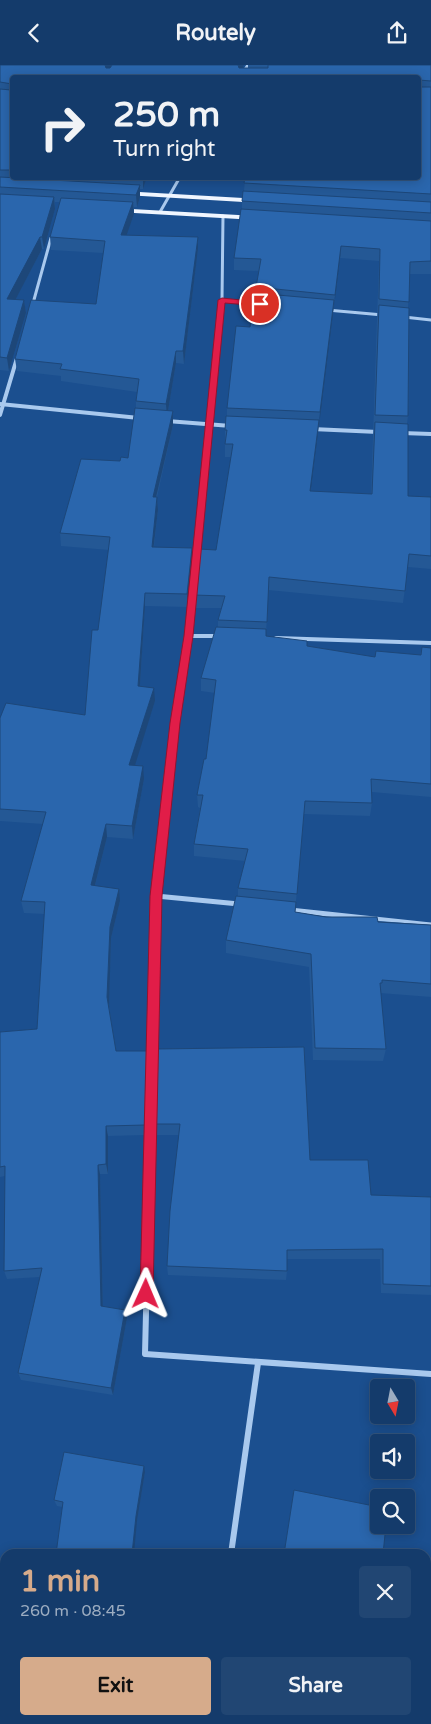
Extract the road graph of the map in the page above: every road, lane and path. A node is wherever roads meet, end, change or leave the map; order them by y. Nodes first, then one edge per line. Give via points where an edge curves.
1 (178, 180) edge
2 (112, 193) edge
3 (169, 196) junction
4 (265, 201) edge
5 (110, 209) edge
6 (160, 212) junction
7 (223, 216) junction
8 (262, 219) edge
9 (52, 234) edge
10 (222, 300) junction
11 (260, 304) edge
12 (317, 309) edge
13 (31, 310) edge
14 (393, 316) edge
15 (402, 317) edge
16 (431, 320) edge
17 (17, 357) edge
18 (2, 404) edge
19 (0, 415) edge
20 (141, 418) edge
21 (160, 420) edge
22 (209, 425) junction
23 (238, 427) edge
24 (306, 429) edge
25 (383, 432) edge
26 (392, 433) edge
27 (431, 434) edge
28 (188, 636) junction
29 (227, 637) edge
30 (266, 638) edge
31 (431, 643) edge
32 (156, 896) junction
33 (244, 905) edge
34 (284, 909) edge
35 (431, 925) edge
36 (258, 1363) junction
37 (431, 1373) edge
38 (233, 1549) edge

1 - 3 street
2 - 3 main road
3 - 4 main road
3 - 6 street
5 - 6 main road
6 - 7 main road
7 - 8 main road
7 - 10 street
9 - 13 street
10 - 11 street
10 - 22 street
12 - 14 street
15 - 16 street
17 - 18 street
18 - 19 street
18 - 20 street
21 - 22 street
22 - 23 street
22 - 28 street
24 - 25 street
26 - 27 street
28 - 29 street
28 - 32 street
30 - 31 street
32 - 33 street
32 - 36 street via 145,1354
34 - 35 street
36 - 37 street
36 - 38 street

